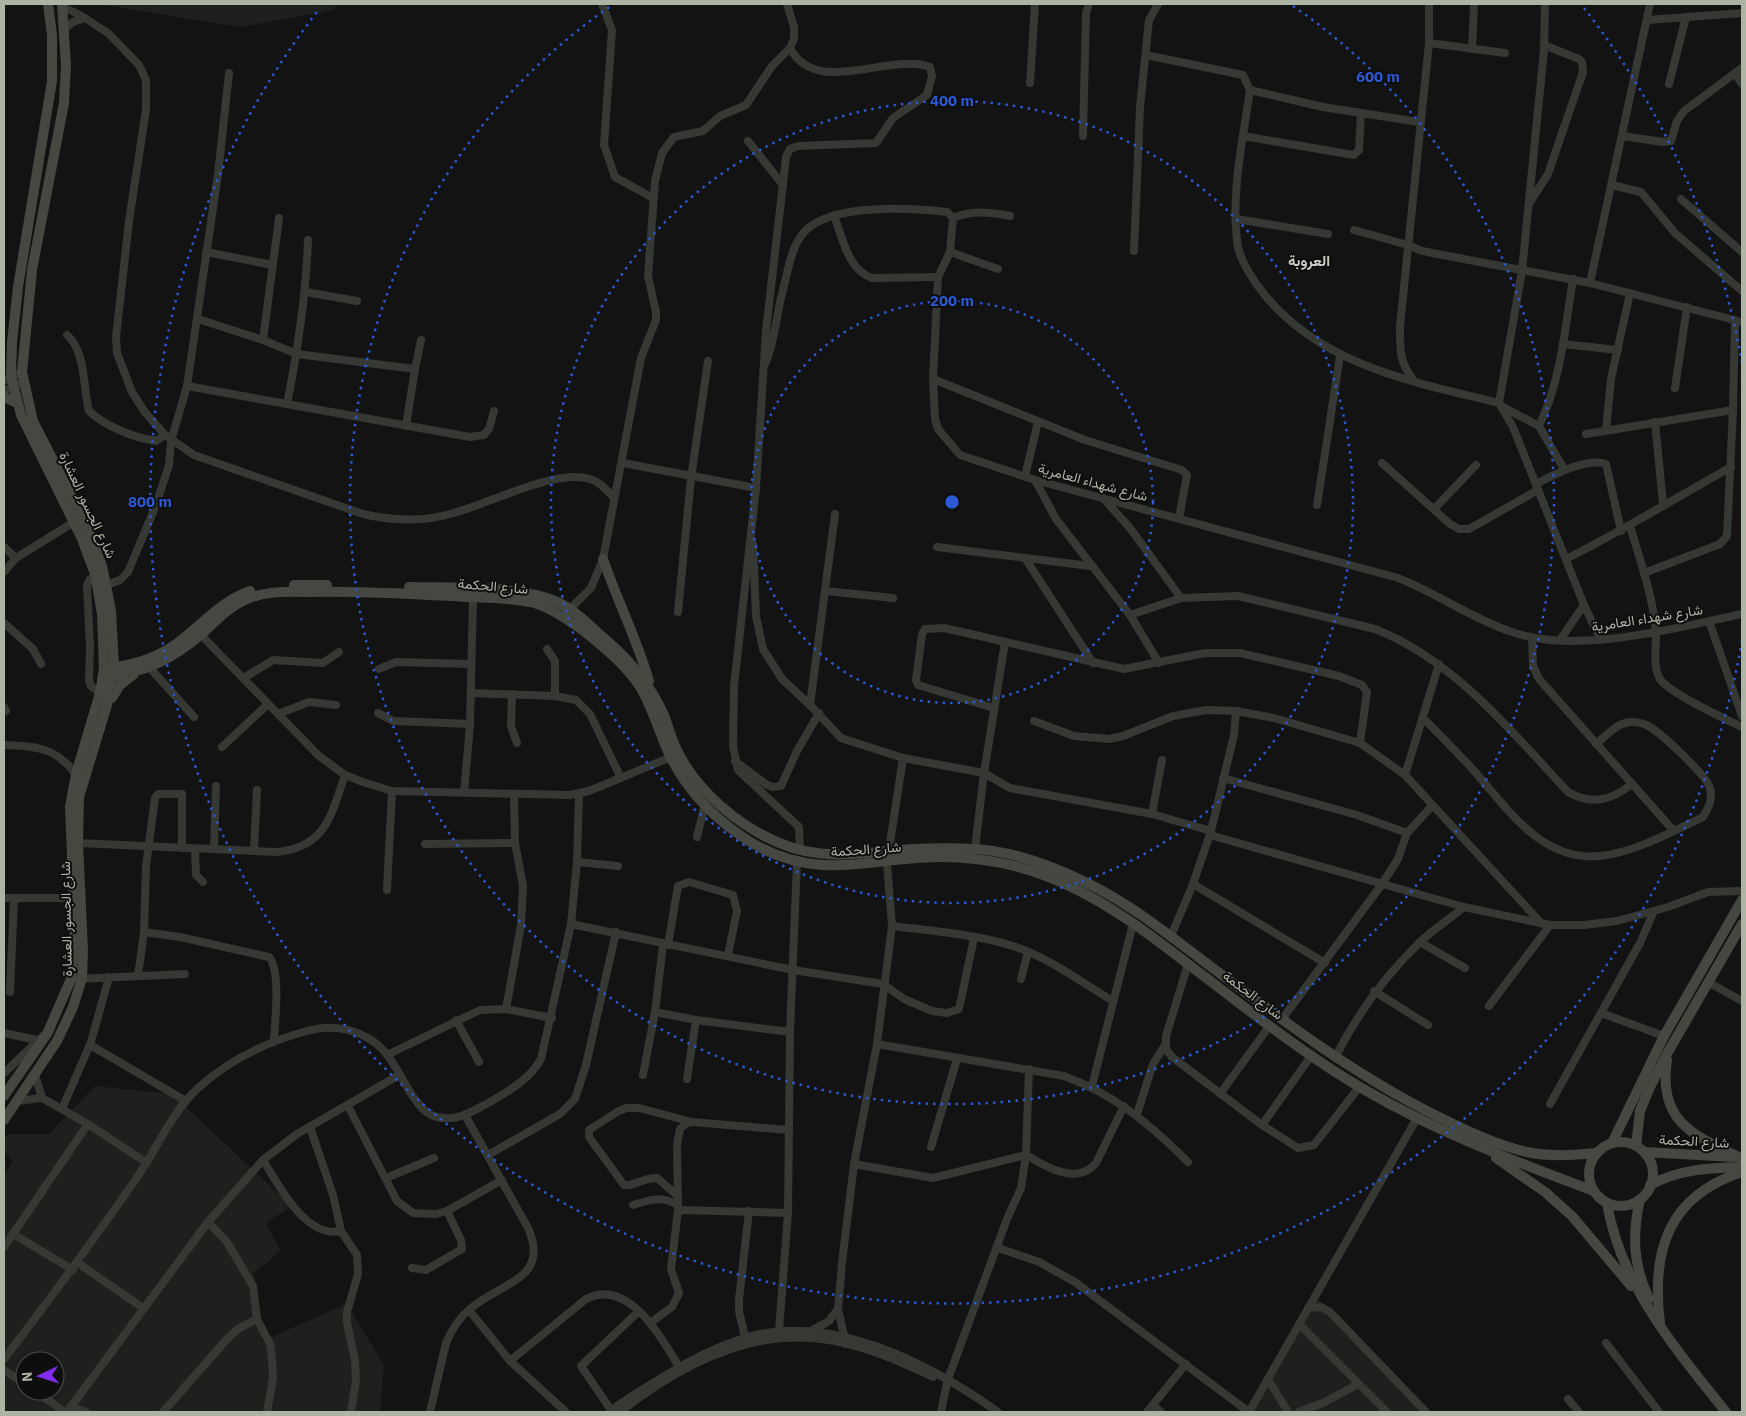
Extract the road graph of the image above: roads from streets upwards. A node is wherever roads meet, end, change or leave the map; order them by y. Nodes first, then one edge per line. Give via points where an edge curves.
1 (48, 4) edge
2 (602, 4) edge
3 (787, 4) edge
4 (1035, 4) edge
5 (1089, 4) edge
6 (1158, 4) edge
7 (1429, 4) edge
8 (1474, 4) edge
9 (1545, 4) edge
10 (1650, 4) edge
11 (63, 5) edge
12 (1742, 13) edge
13 (1686, 17) junction
14 (85, 18) junction
15 (1648, 20) junction
16 (64, 29) junction
17 (1429, 43) junction
18 (1544, 45) junction
19 (790, 48) junction
20 (1472, 49) junction
21 (1505, 53) dead end
22 (1146, 55) junction
23 (1742, 68) edge
24 (229, 72) dead end
25 (1735, 73) junction
26 (1030, 83) dead end
27 (1670, 84) dead end
28 (1742, 84) edge
29 (1250, 90) junction
30 (1361, 113) junction
31 (1419, 122) junction
32 (1083, 136) dead end
33 (1243, 136) junction
34 (1622, 136) junction
35 (748, 140) dead end
36 (783, 185) junction
37 (1612, 185) junction
38 (654, 198) junction
39 (1681, 199) dead end
40 (1529, 204) junction
41 (834, 215) junction
42 (1010, 216) dead end
43 (279, 218) dead end
44 (953, 218) junction
45 (1236, 219) junction
46 (1354, 230) dead end
47 (1328, 234) dead end
48 (308, 240) dead end
49 (1408, 245) junction
50 (1134, 250) dead end
51 (206, 252) junction
52 (950, 252) junction
53 (1742, 252) edge
54 (273, 265) junction
55 (998, 269) dead end
56 (1522, 271) junction
57 (938, 277) junction
58 (1573, 279) junction
59 (1590, 283) junction
60 (1742, 291) edge
61 (306, 292) junction
62 (1630, 293) junction
63 (357, 301) dead end
64 (1687, 307) junction
65 (198, 319) junction
66 (1739, 321) edge
67 (67, 335) dead end
68 (263, 340) junction
69 (421, 340) dead end
70 (1563, 344) junction
71 (11, 348) junction
72 (1618, 350) junction
73 (298, 354) junction
74 (1340, 356) junction
75 (4, 359) edge
76 (708, 361) dead end
77 (765, 364) junction
78 (415, 369) junction
79 (933, 379) junction
80 (13, 381) edge
81 (1414, 382) junction
82 (187, 386) junction
83 (1675, 388) dead end
84 (4, 397) edge
85 (17, 403) junction
86 (287, 404) junction
87 (1500, 404) junction
88 (1733, 410) junction
89 (494, 411) dead end
90 (1038, 422) junction
91 (1656, 422) junction
92 (406, 426) junction
93 (1538, 426) junction
94 (1606, 430) junction
95 (1586, 434) dead end
96 (165, 436) junction
97 (171, 442) junction
98 (623, 463) junction
99 (1382, 463) dead end
100 (1476, 465) dead end
101 (1731, 467) junction
102 (1564, 469) junction
103 (1026, 476) junction
104 (692, 478) junction
105 (1035, 480) junction
106 (1537, 487) junction
107 (756, 488) junction
108 (1102, 497) junction
109 (614, 498) junction
110 (1663, 504) junction
111 (1317, 505) dead end
112 (1435, 508) junction
113 (836, 514) dead end
114 (1179, 518) junction
115 (74, 522) junction
116 (1630, 526) junction
117 (1621, 531) junction
118 (751, 532) junction
119 (4, 547) edge
120 (937, 547) dead end
121 (16, 558) junction
122 (1025, 558) junction
123 (603, 559) junction
124 (1566, 559) junction
125 (1090, 566) junction
126 (4, 572) edge
127 (1644, 573) junction
128 (95, 576) junction
129 (107, 585) junction
130 (826, 590) junction
131 (473, 598) junction
132 (893, 598) dead end
133 (1181, 598) junction
134 (1584, 605) junction
135 (568, 612) junction
136 (678, 612) dead end
137 (1742, 614) edge
138 (1130, 615) junction
139 (1709, 621) junction
140 (4, 623) edge
141 (1656, 632) junction
142 (201, 635) junction
143 (1532, 637) junction
144 (1560, 640) junction
145 (1601, 640) junction
146 (1005, 642) junction
147 (547, 649) dead end
148 (114, 650) junction
149 (339, 652) dead end
150 (1094, 663) junction
151 (1159, 663) junction
152 (41, 664) dead end
153 (471, 664) junction
154 (1439, 664) junction
155 (140, 667) junction
156 (150, 668) junction
157 (379, 669) dead end
158 (109, 672) junction
159 (244, 678) junction
160 (650, 687) junction
161 (100, 693) junction
162 (471, 693) junction
163 (512, 694) junction
164 (555, 696) junction
165 (268, 704) junction
166 (107, 705) junction
167 (336, 705) dead end
168 (810, 705) junction
169 (994, 708) junction
170 (1236, 711) junction
171 (378, 713) dead end
172 (819, 713) junction
173 (278, 714) junction
174 (1742, 716) edge
175 (194, 717) dead end
176 (1423, 718) junction
177 (1034, 721) dead end
178 (470, 724) junction
179 (1742, 727) edge
180 (517, 743) dead end
181 (1360, 743) junction
182 (1596, 744) junction
183 (4, 746) edge
184 (222, 747) dead end
185 (671, 757) junction
186 (904, 758) junction
187 (1162, 760) dead end
188 (735, 761) junction
189 (984, 773) junction
190 (76, 774) junction
191 (345, 775) junction
192 (1405, 776) junction
193 (621, 778) junction
194 (1223, 778) junction
195 (1632, 784) junction
196 (216, 786) dead end
197 (257, 790) dead end
198 (392, 791) junction
199 (464, 793) junction
200 (579, 794) junction
201 (514, 795) junction
202 (704, 804) junction
203 (1432, 806) junction
204 (1152, 814) junction
205 (1673, 830) junction
206 (1210, 833) junction
207 (1407, 833) junction
208 (697, 837) dead end
209 (78, 843) junction
210 (515, 843) junction
211 (426, 844) dead end
212 (149, 846) junction
213 (182, 848) junction
214 (195, 848) junction
215 (214, 849) junction
216 (975, 849) junction
217 (254, 850) junction
218 (800, 850) junction
219 (888, 857) junction
220 (577, 862) junction
221 (797, 862) junction
222 (618, 866) dead end
223 (203, 882) dead end
224 (1193, 884) junction
225 (1382, 884) junction
226 (387, 890) dead end
227 (1742, 891) edge
228 (4, 898) edge
229 (73, 898) junction
230 (14, 899) junction
231 (1742, 900) edge
232 (1464, 907) junction
233 (1654, 911) junction
234 (1541, 923) junction
235 (571, 924) junction
236 (1133, 924) junction
237 (1742, 924) edge
238 (1550, 925) junction
239 (892, 926) junction
240 (144, 932) junction
241 (616, 932) junction
242 (1171, 936) junction
243 (974, 938) junction
244 (1420, 942) junction
245 (665, 944) junction
246 (1028, 952) junction
247 (728, 955) junction
248 (1325, 963) junction
249 (1188, 964) junction
250 (1465, 968) dead end
251 (793, 970) junction
252 (185, 974) dead end
253 (138, 976) junction
254 (109, 977) junction
255 (82, 978) junction
256 (71, 979) junction
257 (1021, 979) dead end
258 (1708, 982) junction
259 (883, 984) junction
260 (1374, 991) junction
261 (10, 992) dead end
262 (1113, 1001) junction
263 (1742, 1001) edge
264 (1489, 1006) dead end
265 (506, 1008) junction
266 (655, 1012) junction
267 (1601, 1013) junction
268 (552, 1018) junction
269 (1283, 1018) junction
270 (456, 1020) junction
271 (696, 1020) junction
272 (1270, 1025) junction
273 (1428, 1025) dead end
274 (790, 1032) junction
275 (4, 1033) edge
276 (47, 1034) junction
277 (1664, 1036) junction
278 (37, 1040) junction
279 (274, 1040) junction
280 (877, 1044) junction
281 (90, 1045) junction
282 (1166, 1045) junction
283 (1668, 1052) junction
284 (387, 1054) junction
285 (1310, 1056) junction
286 (1335, 1058) junction
287 (957, 1059) junction
288 (478, 1062) dead end
289 (1029, 1069) junction
290 (4, 1073) edge
291 (35, 1075) junction
292 (399, 1075) junction
293 (643, 1075) dead end
294 (686, 1079) dead end
295 (1092, 1086) junction
296 (1360, 1086) junction
297 (1220, 1094) junction
298 (4, 1096) edge
299 (42, 1098) junction
300 (17, 1100) junction
301 (186, 1101) junction
302 (1550, 1104) dead end
303 (348, 1106) junction
304 (1124, 1106) junction
305 (62, 1109) junction
306 (1137, 1114) junction
307 (466, 1115) junction
308 (1417, 1118) junction
309 (4, 1120) edge
310 (692, 1122) junction
311 (88, 1124) junction
312 (1262, 1125) junction
313 (310, 1127) junction
314 (789, 1130) junction
315 (1612, 1143) junction
316 (931, 1147) dead end
317 (1480, 1148) junction
318 (1640, 1149) junction
319 (1597, 1153) junction
320 (488, 1155) junction
321 (1026, 1155) junction
322 (434, 1158) dead end
323 (263, 1160) junction
324 (1742, 1161) edge
325 (1188, 1162) dead end
326 (147, 1163) junction
327 (854, 1164) junction
328 (1742, 1172) edge
329 (386, 1178) junction
330 (502, 1180) junction
331 (1650, 1185) junction
332 (1594, 1191) junction
333 (678, 1196) junction
334 (1640, 1199) junction
335 (1607, 1203) junction
336 (633, 1205) dead end
337 (678, 1207) junction
338 (447, 1211) junction
339 (749, 1211) junction
340 (788, 1213) junction
341 (208, 1222) junction
342 (342, 1230) junction
343 (13, 1234) junction
344 (4, 1247) edge
345 (998, 1248) junction
346 (75, 1266) junction
347 (412, 1268) dead end
348 (1645, 1303) junction
349 (143, 1308) junction
350 (1308, 1308) junction
351 (469, 1310) junction
352 (838, 1310) junction
353 (638, 1312) junction
354 (257, 1319) junction
355 (650, 1323) junction
356 (1660, 1323) junction
357 (1299, 1324) junction
358 (779, 1331) junction
359 (810, 1331) junction
360 (1666, 1334) junction
361 (745, 1337) junction
362 (845, 1341) junction
363 (1606, 1343) dead end
364 (4, 1358) edge
365 (510, 1361) junction
366 (1186, 1364) junction
367 (679, 1367) junction
368 (4, 1370) edge
369 (15, 1377) edge
370 (1268, 1379) junction
371 (948, 1381) junction
372 (1358, 1384) junction
373 (1568, 1399) dead end
374 (51, 1401) edge
375 (1153, 1405) junction
376 (67, 1411) edge
377 (610, 1411) edge
378 (86, 1412) edge
379 (163, 1412) edge
380 (267, 1412) edge
381 (351, 1412) edge
382 (430, 1412) edge
383 (566, 1412) edge
384 (620, 1412) edge
385 (941, 1412) edge
386 (988, 1412) edge
387 (998, 1412) edge
388 (1147, 1412) edge
389 (1161, 1412) edge
390 (1249, 1412) edge
391 (1288, 1412) edge
392 (1299, 1412) edge
393 (1387, 1412) edge
394 (1426, 1412) edge
395 (1579, 1412) edge
396 (1659, 1412) edge
397 (1726, 1412) edge

1 - 71 street, شارع الجسور العشارة via 53,60 51,88
2 - 38 street via 612,30 604,145 616,177
3 - 19 street via 794,27
4 - 26 street
5 - 32 street via 1086,13
6 - 22 street via 1149,20
7 - 17 street
8 - 20 street
9 - 18 street
10 - 15 street
11 - 14 street
11 - 16 street, شارع الجسور العشارة
12 - 13 street
13 - 15 street
13 - 27 street
14 - 16 street
14 - 96 street via 108,33 134,58 146,80 146,110 120,285 117,353 132,392
15 - 34 street
16 - 80 street, شارع الجسور العشارة via 64,103
17 - 20 street
17 - 31 street
18 - 40 street
18 - 40 street via 1579,59 1583,72 1548,174
19 - 36 street via 804,66 817,70 862,70 920,63 930,67 932,76 927,95 893,118 876,143 790,149
19 - 38 street via 772,66 746,105 720,116 703,131 674,137 668,143 659,162
20 - 21 street
22 - 29 street via 1243,76
22 - 50 street via 1139,116
23 - 25 street
24 - 51 street
25 - 28 street
25 - 34 street via 1684,111 1671,141
29 - 30 street via 1323,108
29 - 33 street
30 - 31 street
30 - 33 street via 1359,150 1354,155
31 - 49 street
33 - 45 street
34 - 37 street
35 - 36 street
36 - 77 street
37 - 59 street
37 - 60 street via 1641,192 1675,232
38 - 98 street via 648,276 656,320 641,358
39 - 53 street
40 - 56 street
41 - 44 street via 879,210 947,212
41 - 57 street via 852,262 864,275 872,278
41 - 77 street via 809,227 797,242 771,351
42 - 44 street via 978,212
43 - 54 street
44 - 52 street, شارع شهداء العامرية
45 - 47 street
45 - 74 street via 1241,256 1259,288 1290,322
46 - 49 street
48 - 61 street
49 - 56 street via 1422,251
49 - 81 street via 1400,350 1402,364
51 - 54 street
51 - 65 street
52 - 55 street
52 - 57 street, شارع شهداء العامرية
54 - 68 street
56 - 58 street
56 - 87 street
57 - 79 street, شارع شهداء العامرية
58 - 59 street
58 - 70 street
59 - 62 street
61 - 63 street
61 - 73 street
62 - 64 street
62 - 72 street
64 - 66 street
64 - 83 street
65 - 68 street
65 - 82 street
66 - 88 street
67 - 96 street via 79,354 89,411 103,422 140,438 156,442
68 - 73 street
69 - 78 street
70 - 72 street
70 - 93 street via 1553,388
71 - 75 street
71 - 80 street, شارع الجسور العشارة
72 - 94 street via 1609,392
73 - 78 street
73 - 86 street
74 - 81 street
74 - 111 street
76 - 104 street
77 - 107 street
78 - 92 street
79 - 90 street
79 - 103 street, شارع شهداء العامرية via 935,419 952,448 960,455
80 - 85 street, شارع الجسور العشارة
80 - 129 street, شارع الجسور العشارة via 86,525
81 - 87 street
82 - 86 street
82 - 97 street
84 - 85 street
85 - 115 street, شارع الجسور العشارة
86 - 92 street
87 - 93 street
87 - 106 street via 1513,427
88 - 91 street
88 - 101 street
89 - 92 street via 489,429 478,437
90 - 103 street
90 - 114 street via 1110,449 1182,470 1187,475
91 - 94 street
91 - 110 street
93 - 102 street
94 - 95 street
96 - 97 street
97 - 109 street via 212,462 382,519 427,519 454,514 550,481 574,477 593,480
97 - 129 street via 169,465 128,572 120,580
98 - 104 street
98 - 109 street
99 - 112 street
100 - 112 street
101 - 110 street
101 - 127 street via 1725,539 1720,544
102 - 106 street
102 - 117 street via 1606,464
103 - 105 street, شارع شهداء العامرية
104 - 107 street
104 - 136 street
105 - 108 street, شارع شهداء العامرية
105 - 125 street via 1056,519
106 - 112 street via 1465,530 1450,524
106 - 124 street
107 - 118 street
108 - 114 street, شارع شهداء العامرية
108 - 133 street via 1130,528
109 - 123 street
110 - 116 street
113 - 130 street
114 - 143 street, شارع شهداء العامرية via 1398,578 1425,588 1503,630
115 - 121 street
115 - 128 street, شارع الجسور العشارة
116 - 117 street
116 - 127 street
117 - 124 street
118 - 168 street via 756,616 764,650 782,679
118 - 188 street via 734,686
119 - 121 street
120 - 122 street
121 - 126 street
122 - 125 street
122 - 150 street
123 - 135 street via 590,588
123 - 160 street
124 - 134 street
125 - 138 street
127 - 141 street
128 - 158 street, شارع الجسور العشارة
128 - 161 street via 87,585 89,680
129 - 148 street, شارع الجسور العشارة
130 - 132 street
130 - 168 street
131 - 135 street, شارع الحكمة via 532,603
131 - 142 street, شارع الحكمة via 272,592 253,596 233,606
131 - 153 street
133 - 138 street
133 - 154 street via 1238,596 1337,619 1394,636
134 - 144 street
134 - 145 street
135 - 155 street, شارع الحكمة via 554,600 497,591 277,586 230,599 175,645
135 - 160 street, شارع الحكمة via 633,664
135 - 185 street, شارع الحكمة via 639,685
137 - 139 street, شارع شهداء العامرية
138 - 151 street
139 - 141 street, شارع شهداء العامرية
139 - 174 street
140 - 152 street via 34,649
141 - 145 street, شارع شهداء العامرية
141 - 179 street via 1657,670 1663,683
142 - 156 street, شارع الحكمة
142 - 159 street
143 - 144 street, شارع شهداء العامرية
143 - 182 street via 1532,666 1539,679
144 - 145 street, شارع شهداء العامرية
146 - 150 street
146 - 169 street
146 - 169 street via 944,628 930,627 922,634 918,685
147 - 164 street via 555,660
148 - 155 street
148 - 158 street, شارع الجسور العشارة
149 - 159 street via 323,663 272,660
150 - 151 street via 1124,669
151 - 181 street via 1205,653 1227,652 1339,676 1362,685 1368,692
153 - 157 street via 396,662
153 - 162 street
154 - 176 street
154 - 195 street via 1480,700 1577,798 1595,801 1615,796
155 - 156 street, شارع الحكمة
155 - 158 street, شارع الحكمة
155 - 166 street via 120,685
156 - 175 street
158 - 161 street, شارع الجسور العشارة
158 - 166 street, شارع الجسور العشارة
159 - 165 street
160 - 218 street, شارع الحكمة via 690,773 711,796 759,834
161 - 190 street, شارع الجسور العشارة
162 - 163 street
162 - 178 street
163 - 164 street
163 - 180 street via 512,726
164 - 193 street via 576,700 590,714
165 - 173 street
165 - 184 street
166 - 209 street, شارع الجسور العشارة via 79,797
167 - 173 street via 309,702
168 - 172 street
169 - 189 street
170 - 177 street via 1206,710 1172,716 1109,739 1074,736
170 - 181 street via 1274,718
170 - 194 street via 1234,735
171 - 178 street via 393,721
172 - 186 street via 841,738
172 - 188 street via 781,786 767,785
173 - 191 street via 319,756
176 - 192 street
176 - 205 street via 1529,833 1554,848 1599,856 1638,846
178 - 199 street
181 - 192 street
182 - 195 street
182 - 205 street via 1619,726 1640,723 1650,727 1699,772 1709,786 1710,804 1703,817
183 - 190 street via 25,746 52,752
185 - 193 street
185 - 202 street, شارع الحكمة
186 - 189 street
186 - 219 street
187 - 204 street
188 - 218 street via 738,770 799,827
189 - 204 street via 1010,788
189 - 216 street
190 - 229 street, شارع الجسور العشارة via 70,821
191 - 198 street
191 - 217 street via 331,818 315,838 293,850
192 - 203 street
193 - 200 street
194 - 206 street
194 - 207 street via 1357,815
195 - 205 street
196 - 215 street
197 - 217 street
198 - 199 street
198 - 226 street
199 - 201 street
200 - 201 street
200 - 220 street
201 - 210 street
202 - 208 street
202 - 221 street, شارع الحكمة via 722,822 756,845
203 - 207 street
203 - 234 street
204 - 206 street
206 - 224 street
206 - 225 street
207 - 225 street via 1398,859
209 - 212 street
209 - 255 street, شارع الجسور العشارة
210 - 211 street
210 - 265 street via 523,886 522,905
212 - 213 street
212 - 213 street via 155,798 158,794 170,792 183,795
212 - 240 street
213 - 214 street
214 - 215 street
214 - 223 street via 196,875
215 - 217 street
216 - 219 street, شارع الحكمة via 913,849
216 - 242 street, شارع الحكمة via 1020,857 1067,873 1117,898
218 - 219 street, شارع الحكمة
219 - 221 street, شارع الحكمة via 845,866
219 - 236 street, شارع الحكمة via 973,858 1007,864 1064,884 1111,908
219 - 239 street
220 - 222 street
220 - 235 street
221 - 251 street
224 - 242 street
224 - 248 street
225 - 232 street
225 - 248 street
227 - 233 street via 1708,892
228 - 230 street
229 - 230 street
229 - 256 street, شارع الجسور العشارة
230 - 261 street
231 - 277 street
232 - 234 street
232 - 244 street
233 - 238 street via 1598,924
233 - 267 street
234 - 238 street
235 - 241 street
235 - 268 street
236 - 249 street, شارع الحكمة
236 - 262 street
237 - 258 street
238 - 264 street
239 - 243 street
239 - 259 street
240 - 253 street
240 - 279 street via 270,958 276,984
241 - 245 street
241 - 320 street via 586,1065 575,1099 554,1118
242 - 269 street, شارع الحكمة
243 - 246 street
243 - 259 street via 960,1005 954,1012 942,1013 921,1007
244 - 250 street
244 - 260 street
245 - 247 street
245 - 247 street via 678,886 689,882 733,895 737,911
245 - 266 street
246 - 257 street
246 - 262 street
247 - 251 street
248 - 269 street
249 - 272 street, شارع الحكمة
249 - 282 street
251 - 259 street
251 - 274 street
252 - 253 street
253 - 254 street
254 - 255 street
254 - 281 street
255 - 256 street
255 - 291 street, شارع الجسور العشارة via 66,1024
256 - 276 street, شارع الجسور العشارة
258 - 263 street
258 - 283 street
259 - 280 street
260 - 273 street
260 - 286 street
262 - 295 street via 1106,1040
265 - 268 street
265 - 270 street via 480,1010
266 - 271 street
266 - 293 street
267 - 277 street
267 - 302 street
268 - 307 street via 541,1059 530,1075
269 - 286 street, شارع الحكمة
270 - 284 street
270 - 288 street
271 - 274 street
271 - 294 street
272 - 285 street, شارع الحكمة
272 - 297 street
274 - 314 street
275 - 278 street
276 - 278 street
276 - 298 street, شارع الجسور العشارة
277 - 315 street
278 - 290 street
279 - 284 street via 335,1026 360,1035
279 - 301 street via 217,1073
280 - 287 street
280 - 327 street
281 - 301 street
281 - 305 street
282 - 297 street via 1172,1057
282 - 306 street via 1153,1064
283 - 318 street via 1644,1101
283 - 324 street via 1664,1084 1672,1110 1694,1133
284 - 292 street
285 - 296 street, شارع الحكمة
285 - 312 street
286 - 319 street, شارع الحكمة via 1424,1109 1512,1148 1545,1154
287 - 289 street
287 - 316 street
289 - 295 street
289 - 321 street
291 - 299 street
291 - 300 street, شارع الجسور العشارة
292 - 303 street
292 - 307 street via 429,1114 444,1118
295 - 304 street
296 - 308 street, شارع الحكمة
296 - 312 street via 1314,1146 1298,1148
297 - 312 street
299 - 300 street
299 - 305 street
300 - 309 street, شارع الجسور العشارة
301 - 326 street
303 - 313 street
303 - 329 street
304 - 306 street
304 - 321 street via 1101,1155 1086,1172 1068,1174 1042,1165
305 - 311 street
306 - 325 street
307 - 320 street
308 - 317 street, شارع الحكمة
308 - 350 street
310 - 314 street
310 - 333 street via 684,1125 678,1134
310 - 333 street via 639,1108 626,1108 588,1133 624,1184 632,1184 642,1178 657,1178
311 - 326 street
311 - 343 street
313 - 323 street via 281,1144
313 - 342 street
314 - 340 street
315 - 318 street via 1624,1142
315 - 319 street
317 - 332 street, شارع الحكمة
317 - 348 street via 1545,1192 1572,1216
318 - 324 street, شارع الحكمة
318 - 331 street via 1652,1168
319 - 332 street via 1589,1174
320 - 330 street
321 - 327 street via 933,1178
321 - 345 street via 1021,1188
322 - 329 street
323 - 341 street
323 - 342 street via 298,1212 312,1225 324,1232
324 - 331 street, شارع الحكمة via 1690,1170
326 - 346 street
327 - 352 street
328 - 356 street via 1706,1188 1682,1210 1664,1238 1658,1271
329 - 338 street via 397,1201 413,1213
330 - 338 street
330 - 351 street via 534,1240 533,1261 515,1281
331 - 334 street
332 - 335 street
333 - 337 street
334 - 335 street via 1624,1206
334 - 356 street via 1634,1236 1636,1264
335 - 348 street via 1626,1264
336 - 337 street via 652,1198 665,1198
337 - 339 street
337 - 355 street via 671,1269 679,1293 672,1307
338 - 347 street via 462,1249 426,1270
339 - 340 street
339 - 361 street via 739,1299
340 - 358 street
341 - 349 street
341 - 354 street via 227,1242 248,1276 255,1297
342 - 381 street via 354,1246 358,1264 347,1312 356,1380
343 - 344 street
343 - 346 street
345 - 366 street via 1039,1262 1075,1282
345 - 371 street
346 - 349 street
346 - 364 street
348 - 360 street
349 - 376 street
350 - 357 street
350 - 394 street via 1321,1307 1330,1312
351 - 365 street
351 - 382 street via 446,1343
352 - 359 street via 823,1326
352 - 362 street
353 - 355 street
353 - 365 street via 616,1296 593,1296
353 - 377 street via 581,1366
354 - 379 street via 238,1329
354 - 380 street via 270,1344 272,1360 273,1378
355 - 367 street
356 - 360 street
357 - 370 street
357 - 372 street
358 - 359 street
358 - 361 street
359 - 362 street
360 - 397 street
361 - 367 street
362 - 371 street
362 - 384 street via 810,1338 746,1344 716,1354 681,1372
363 - 396 street
365 - 383 street
366 - 375 street
366 - 390 street
367 - 377 street
368 - 369 street
370 - 390 street
370 - 391 street
371 - 385 street
371 - 386 street
371 - 387 street
372 - 392 street
372 - 393 street
373 - 395 street
374 - 376 street
375 - 388 street
375 - 389 street
376 - 378 street

